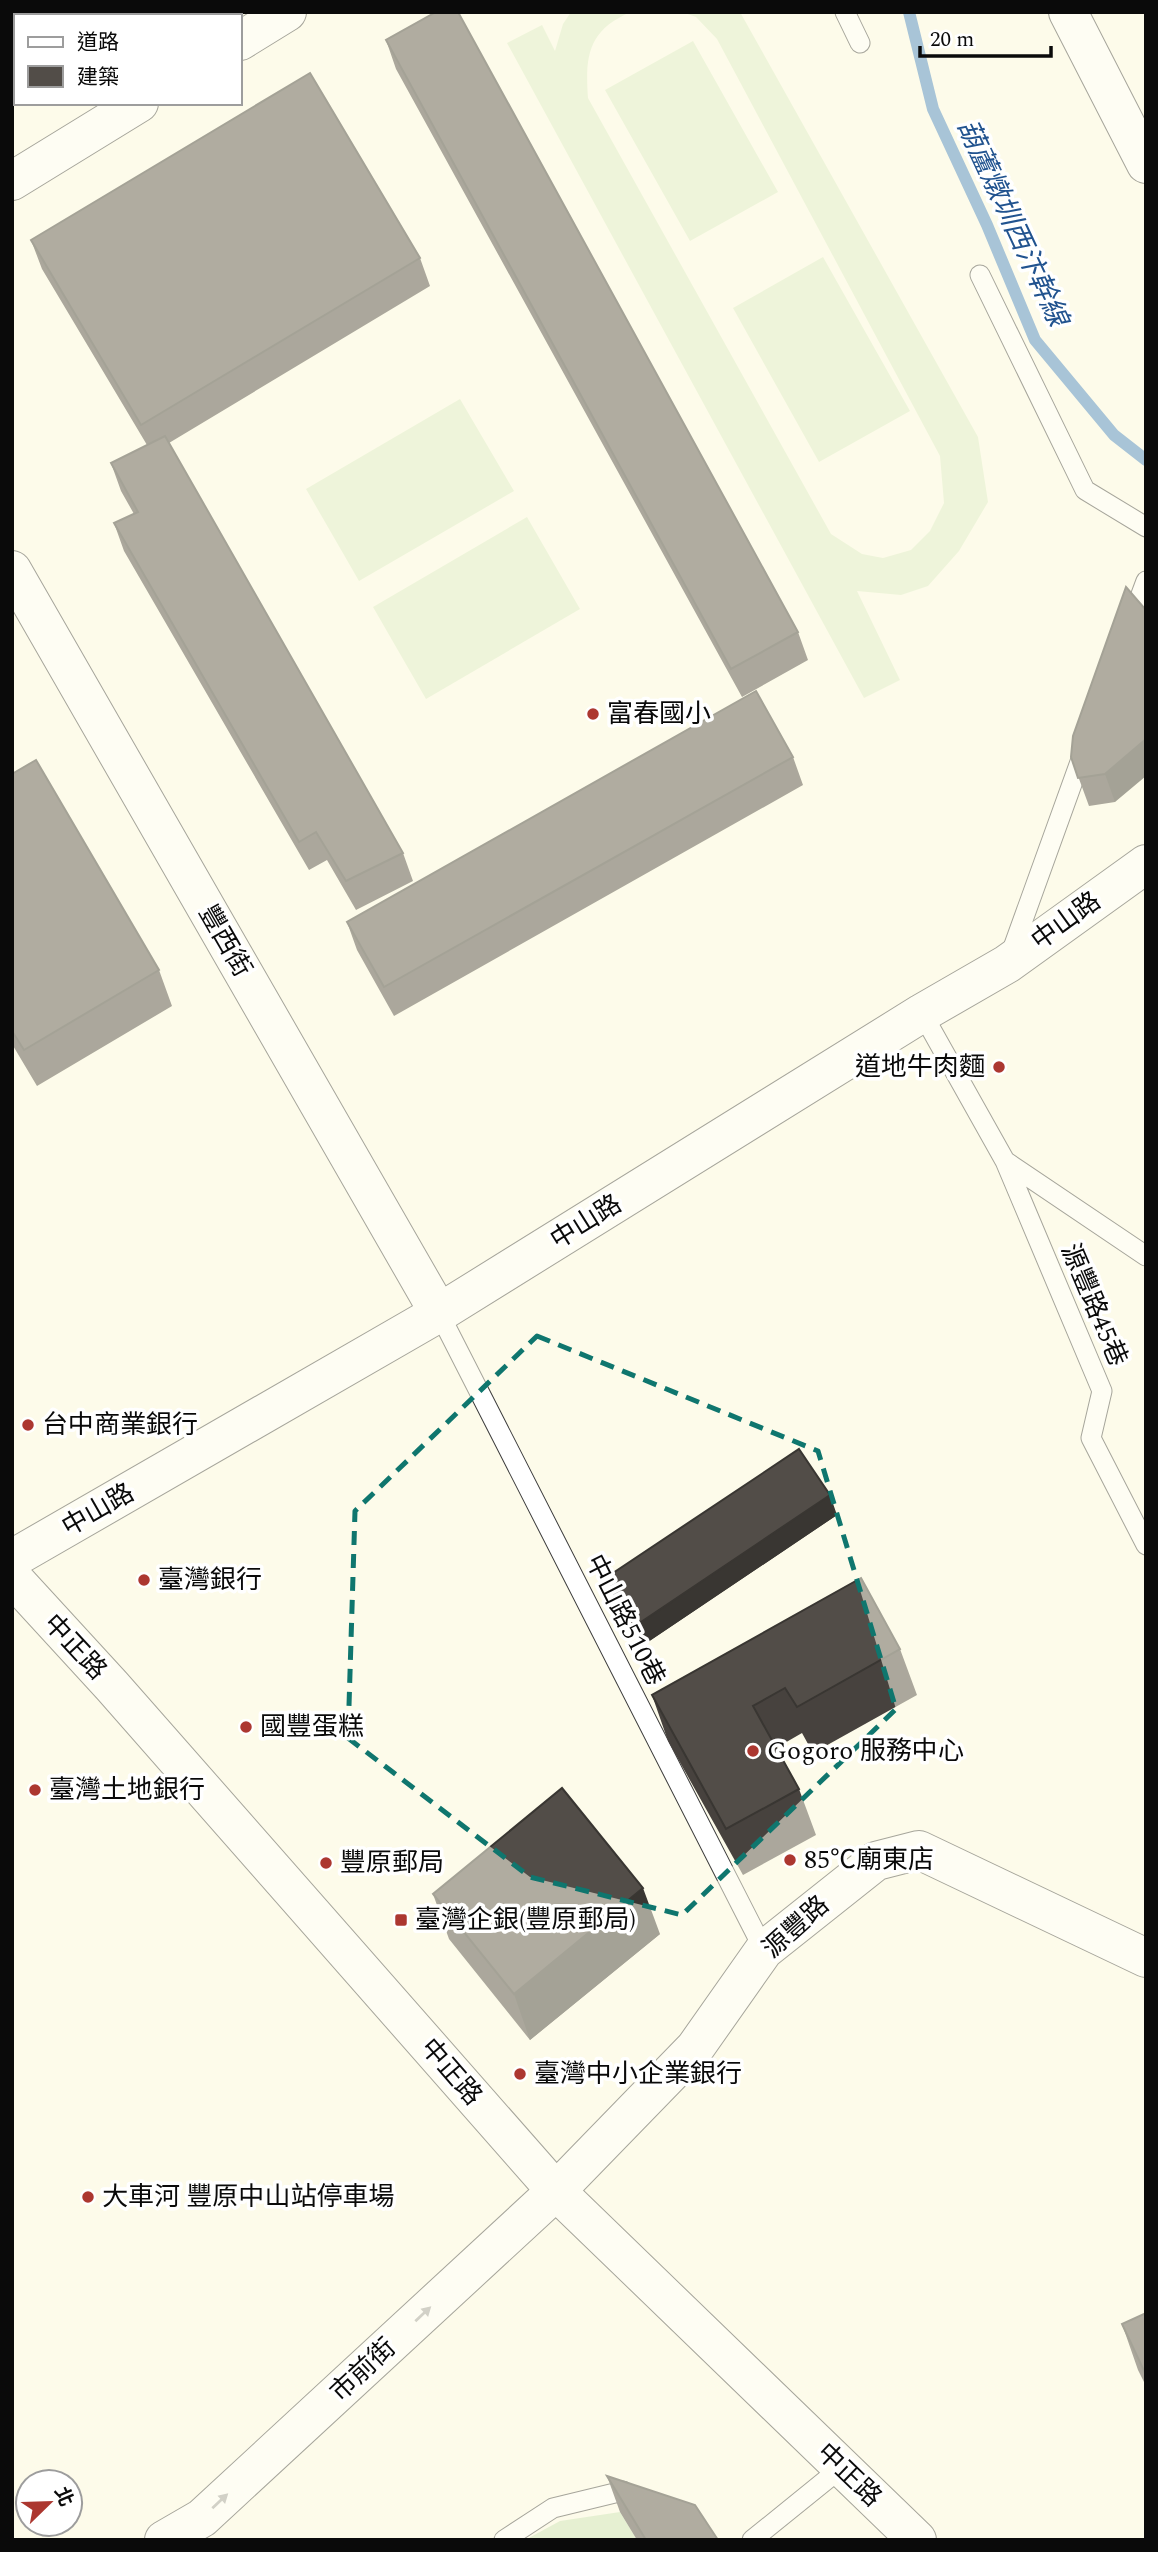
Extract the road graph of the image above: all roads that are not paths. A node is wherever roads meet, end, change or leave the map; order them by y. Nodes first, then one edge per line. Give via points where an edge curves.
1 (287, 12) edge
2 (845, 12) edge
3 (1068, 12) edge
4 (242, 40) edge
5 (860, 43) dead end
6 (136, 105) edge
7 (1146, 164) edge
8 (12, 181) edge
9 (980, 275) dead end
10 (1146, 527) edge
11 (12, 570) edge
12 (1146, 580) edge
13 (1123, 644) edge
14 (1090, 734) edge
15 (1146, 864) edge
16 (1007, 964) junction
17 (922, 1013) junction
18 (1005, 1161) junction
19 (1146, 1256) edge
20 (439, 1313) junction
21 (1146, 1545) edge
22 (12, 1559) edge
23 (12, 1577) edge
24 (764, 1950) junction
25 (1146, 1958) edge
26 (556, 2191) junction
27 (841, 2468) junction
28 (650, 2515) edge
29 (164, 2540) edge
30 (504, 2540) edge
31 (752, 2540) edge
32 (917, 2540) edge

1 - 4 street
2 - 5 lane
3 - 7 street
6 - 8 street
9 - 10 lane via 1085,490
11 - 20 street, 豐西街
12 - 13 lane
14 - 16 lane
15 - 16 street, 中山路
16 - 17 street, 中山路
17 - 18 lane, 源豐路45巷
17 - 20 street, 中山路
18 - 19 lane
18 - 21 lane, 源豐路45巷 via 1102,1391 1091,1438
20 - 22 street, 中山路
20 - 24 lane, 中山路510巷
23 - 26 street, 中正路
24 - 25 street, 源豐路 via 876,1861 919,1850
24 - 26 street, 源豐路 via 695,2048
26 - 27 street, 中正路
29 -> 26 street, 市前街 via 202,2518
27 - 31 lane
27 - 32 street, 中正路
28 - 30 lane via 623,2491 553,2508

